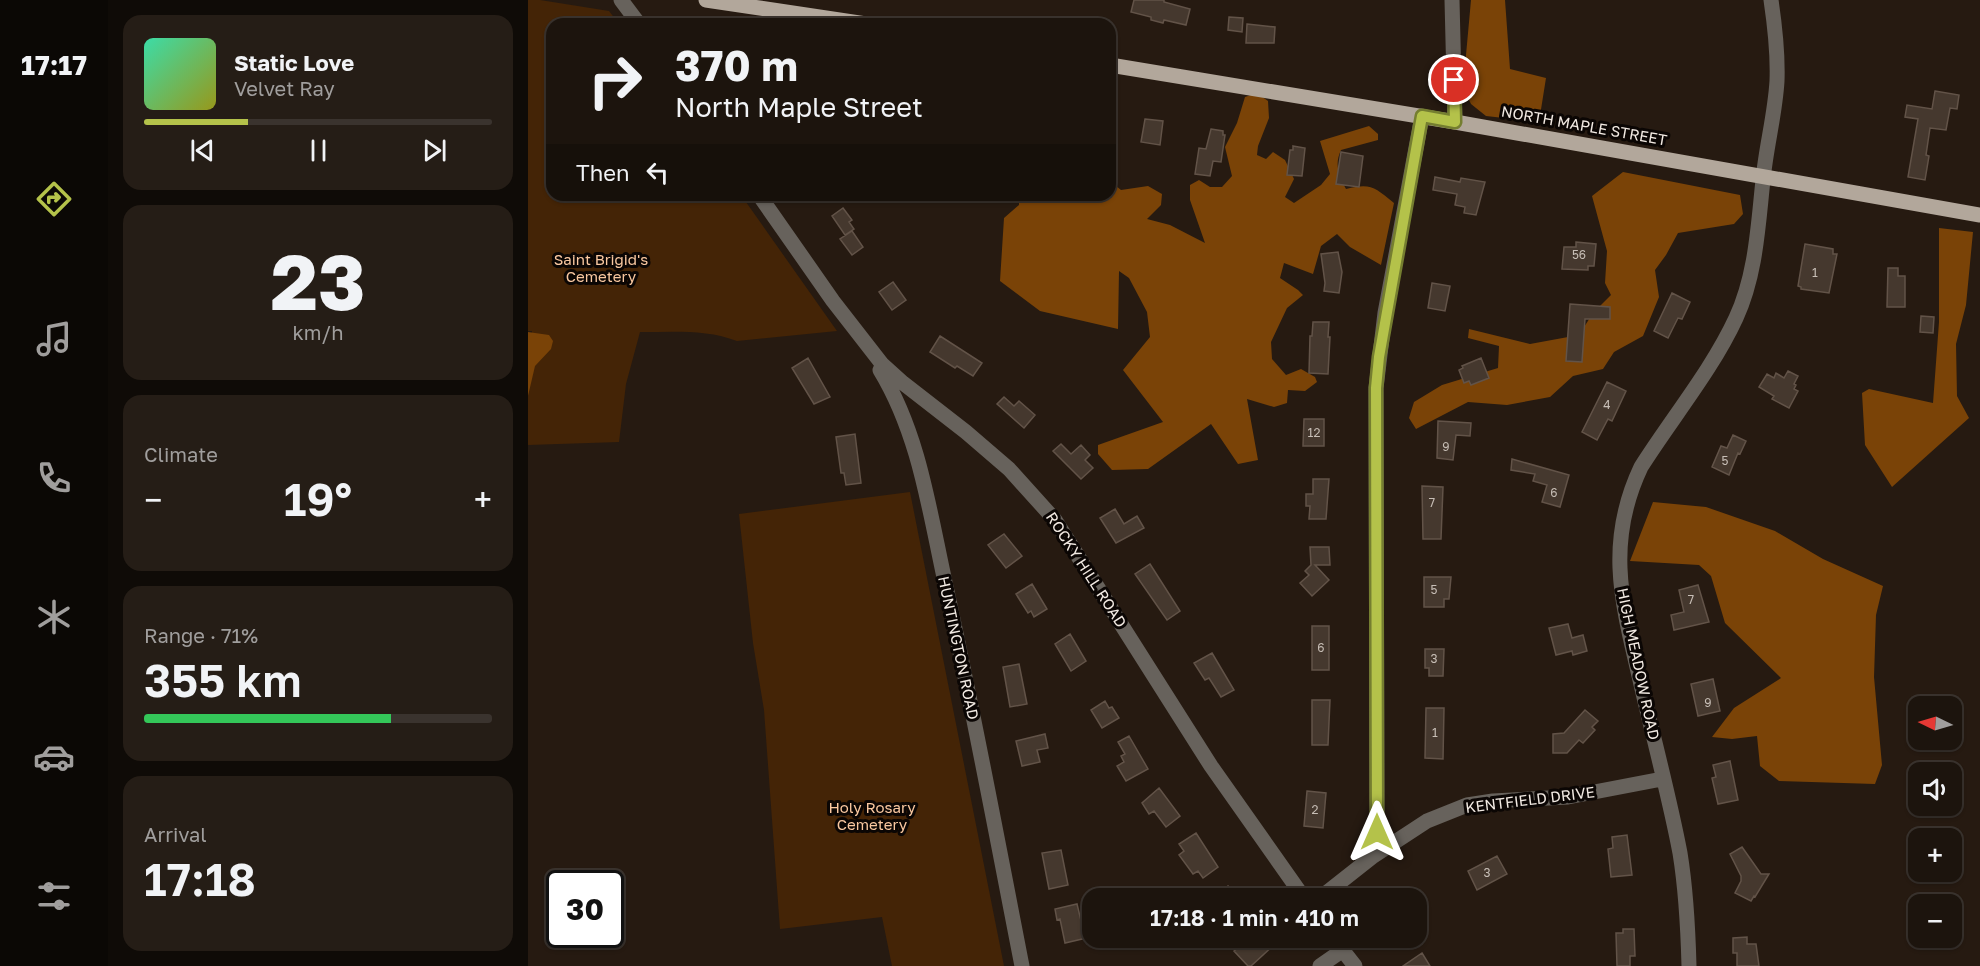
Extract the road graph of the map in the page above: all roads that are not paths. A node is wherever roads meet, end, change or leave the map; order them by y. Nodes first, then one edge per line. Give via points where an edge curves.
1 (621, 0) edge
2 (706, 0) edge
3 (1452, 0) edge
4 (1771, 0) edge
5 (634, 18) edge
6 (826, 18) edge
7 (1116, 66) edge
8 (1422, 116) junction
9 (1455, 122) junction
10 (1763, 178) junction
11 (763, 201) edge
12 (1980, 215) edge
13 (862, 340) junction
14 (1662, 779) junction
15 (1372, 857) junction
16 (1297, 888) edge
17 (1333, 888) edge
18 (1335, 948) edge
19 (1341, 948) edge
20 (1022, 966) edge
21 (1320, 966) edge
22 (1355, 966) edge
23 (1689, 966) edge

1 - 5 street
2 - 6 main road
3 - 9 street
4 - 10 street, HIGH MEADOW ROAD via 1777,81
7 - 8 main road, NORTH MAPLE STREET
8 - 9 main road, NORTH MAPLE STREET
8 - 15 street via 1384,319 1376,388 1377,832
9 - 10 main road, NORTH MAPLE STREET
10 - 12 main road, NORTH MAPLE STREET
10 - 14 street, HIGH MEADOW ROAD via 1751,273 1738,315 1641,467 1622,526 1619,562 1624,611
11 - 13 street, ROCKY HILL ROAD
13 - 16 street, ROCKY HILL ROAD via 892,375 986,448 1038,499 1071,542 1211,766
13 - 20 street, HUNTINGTON ROAD via 898,404 915,448
14 - 15 street, KENTFIELD DRIVE via 1568,797 1467,805 1427,821
14 - 23 street, HIGH MEADOW ROAD via 1680,852
15 - 17 street, KENTFIELD DRIVE
18 - 21 street
19 - 22 street

